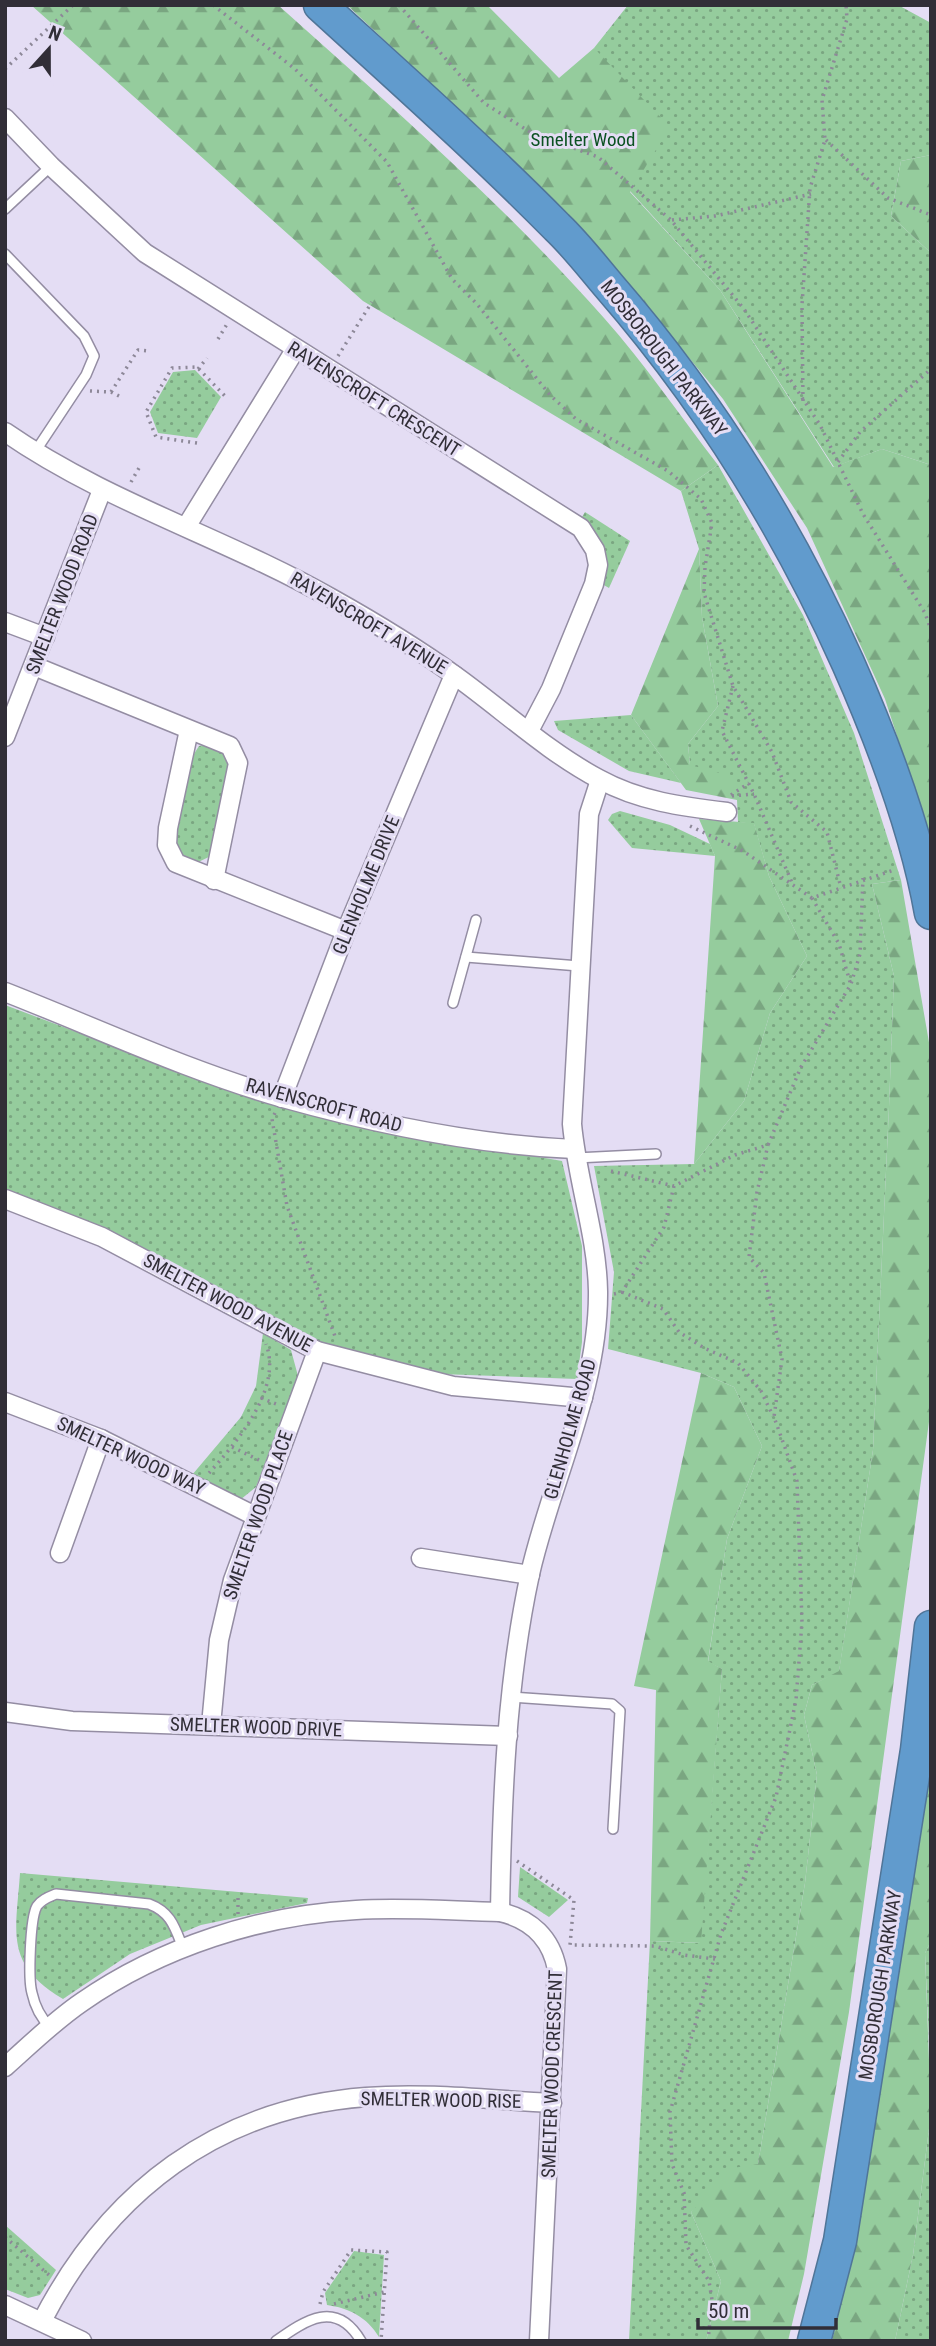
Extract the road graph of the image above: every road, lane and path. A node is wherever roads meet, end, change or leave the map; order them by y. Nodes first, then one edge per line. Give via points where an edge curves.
1 (73, 5) edge
2 (213, 5) edge
3 (320, 5) edge
4 (399, 5) edge
5 (846, 5) edge
6 (5, 69) edge
7 (5, 118) edge
8 (825, 140) junction
9 (51, 166) junction
10 (811, 194) junction
11 (5, 209) edge
12 (931, 215) edge
13 (671, 220) junction
14 (5, 254) edge
15 (372, 302) dead end
16 (228, 322) dead end
17 (218, 339) dead end
18 (295, 350) junction
19 (148, 351) dead end
20 (206, 358) dead end
21 (337, 358) dead end
22 (198, 369) junction
23 (931, 369) edge
24 (86, 391) dead end
25 (111, 392) junction
26 (225, 396) dead end
27 (121, 397) dead end
28 (803, 402) junction
29 (5, 432) edge
30 (197, 443) dead end
31 (35, 453) junction
32 (838, 462) junction
33 (139, 468) dead end
34 (130, 484) dead end
35 (102, 490) junction
36 (186, 527) junction
37 (5, 621) edge
38 (931, 630) edge
39 (45, 638) junction
40 (34, 666) junction
41 (454, 675) junction
42 (733, 686) junction
43 (189, 730) junction
44 (528, 731) junction
45 (5, 737) edge
46 (600, 780) junction
47 (749, 783) junction
48 (754, 794) junction
49 (727, 812) dead end
50 (687, 824) dead end
51 (894, 870) dead end
52 (863, 878) junction
53 (214, 880) junction
54 (794, 887) junction
55 (841, 888) junction
56 (812, 898) junction
57 (931, 913) edge
58 (476, 920) dead end
59 (346, 931) junction
60 (466, 957) junction
61 (579, 966) junction
62 (851, 984) junction
63 (5, 992) edge
64 (453, 1003) dead end
65 (282, 1098) junction
66 (768, 1145) junction
67 (575, 1153) junction
68 (656, 1154) dead end
69 (606, 1170) dead end
70 (674, 1186) junction
71 (5, 1199) edge
72 (622, 1292) junction
73 (610, 1296) dead end
74 (266, 1345) dead end
75 (317, 1351) junction
76 (342, 1358) junction
77 (261, 1398) junction
78 (583, 1398) junction
79 (5, 1402) edge
80 (287, 1409) dead end
81 (774, 1418) junction
82 (102, 1440) junction
83 (232, 1447) junction
84 (266, 1464) dead end
85 (205, 1478) dead end
86 (255, 1516) junction
87 (60, 1553) dead end
88 (421, 1558) dead end
89 (530, 1575) junction
90 (931, 1627) edge
91 (511, 1697) junction
92 (5, 1712) edge
93 (211, 1725) junction
94 (508, 1736) junction
95 (613, 1829) dead end
96 (516, 1860) dead end
97 (238, 1898) dead end
98 (500, 1912) junction
99 (238, 1914) dead end
100 (183, 1948) junction
101 (715, 1959) junction
102 (50, 2026) junction
103 (5, 2067) edge
104 (552, 2102) junction
105 (5, 2236) edge
106 (54, 2278) dead end
107 (384, 2292) junction
108 (5, 2305) edge
109 (42, 2321) junction
110 (82, 2341) edge
111 (276, 2341) edge
112 (361, 2341) edge
113 (382, 2341) edge
114 (539, 2341) edge
115 (708, 2341) edge
116 (814, 2341) edge

1 - 6 path
2 - 42 path via 295,69 387,162 452,279 550,396 576,418 668,471 701,499 712,523 704,593
3 - 57 highway, MOSBOROUGH PARKWAY via 559,229 639,320 709,410 774,514 821,602 899,795
4 - 13 path via 484,103 530,132 598,157
5 - 8 path via 847,19 822,100
7 - 9 street, RAVENSCROFT CRESCENT
8 - 10 path via 813,172
8 - 12 path via 887,198
9 - 11 lane
9 - 18 street, RAVENSCROFT CRESCENT via 145,253
10 - 13 path via 715,216
10 - 28 path via 802,305
13 - 28 path via 744,309
14 - 31 lane via 84,335 94,356
15 - 21 path
16 - 17 path
18 - 36 street
18 - 44 street, RAVENSCROFT CRESCENT via 569,521 590,539 598,565 594,584 551,689
19 - 25 path via 138,350
20 - 22 path
22 - 26 path
22 - 30 path via 172,368 146,412 156,437
23 - 32 path via 860,432
24 - 25 path
25 - 27 path
28 - 32 path
29 - 31 street, RAVENSCROFT AVENUE
31 - 35 street, RAVENSCROFT AVENUE
32 - 38 path
33 - 34 path
35 - 36 street, RAVENSCROFT AVENUE
35 - 39 street, SMELTER WOOD ROAD
36 - 41 street, RAVENSCROFT AVENUE via 332,598
37 - 39 street
39 - 40 street, SMELTER WOOD ROAD
40 - 43 street
40 - 45 street, SMELTER WOOD ROAD
41 - 44 street, RAVENSCROFT AVENUE
41 - 59 street, GLENHOLME DRIVE
42 - 47 path via 722,731
42 - 55 path via 772,752 791,802 828,831
43 - 53 street via 167,845 176,863
43 - 53 street via 230,746 238,763
44 - 46 street, RAVENSCROFT AVENUE
46 - 49 street, RAVENSCROFT AVENUE via 659,801
46 - 61 street, GLENHOLME ROAD via 589,814
47 - 48 path
47 - 48 path via 729,796
48 - 54 path
50 - 54 path via 743,851
51 - 52 path
52 - 55 path
52 - 62 path via 860,954
53 - 59 street
54 - 56 path
55 - 56 path
56 - 62 path via 839,944
58 - 60 lane
59 - 65 street, GLENHOLME DRIVE
60 - 61 lane
60 - 64 lane
61 - 67 street, GLENHOLME ROAD via 572,1112
62 - 66 path via 802,1067
63 - 65 street, RAVENSCROFT ROAD
65 - 67 street, RAVENSCROFT ROAD via 417,1129
65 - 76 path via 272,1119 286,1206
66 - 70 path via 735,1155
66 - 81 path via 749,1256 764,1273 777,1325 782,1359
67 - 68 lane
67 - 78 street, GLENHOLME ROAD via 594,1243 598,1293
69 - 70 path
70 - 72 path via 664,1227
71 - 75 street, SMELTER WOOD AVENUE via 102,1237
72 - 73 path
72 - 81 path via 663,1309 679,1332 738,1363 761,1391
74 - 77 path via 270,1354
75 - 76 street, SMELTER WOOD AVENUE
75 - 86 street, SMELTER WOOD PLACE
76 - 78 street, SMELTER WOOD AVENUE via 453,1386
77 - 80 path
77 - 83 path
78 - 89 street, GLENHOLME ROAD via 550,1495
79 - 82 street, SMELTER WOOD WAY
81 - 101 path via 797,1481 802,1578 796,1700 776,1797
82 - 86 street, SMELTER WOOD WAY
82 - 87 street
83 - 84 path
83 - 85 path
86 - 93 street, SMELTER WOOD PLACE via 219,1640
88 - 89 street
89 - 91 street, GLENHOLME ROAD
90 - 116 highway, MOSBOROUGH PARKWAY via 917,1750 840,2241
91 - 94 street, GLENHOLME ROAD
91 - 95 lane via 612,1704 620,1711
92 - 93 street, SMELTER WOOD DRIVE via 72,1721
93 - 94 street, SMELTER WOOD DRIVE
94 - 98 street, GLENHOLME ROAD
96 - 101 path via 574,1900 570,1944 654,1946
97 - 99 path
98 - 100 street, SMELTER WOOD CRESCENT via 356,1910 258,1924
98 - 104 street, SMELTER WOOD CRESCENT via 539,1931 554,1955
100 - 102 street, SMELTER WOOD CRESCENT via 133,1971
100 - 102 lane via 171,1918 149,1903 55,1894 43,1899 33,1922 30,1990 40,2017
101 - 115 path via 670,2112 672,2164 684,2193 686,2245 709,2281
102 - 103 street, SMELTER WOOD CRESCENT
104 - 109 street, SMELTER WOOD RISE via 367,2097 307,2105 256,2120 202,2145 122,2207 84,2249
104 - 114 street, SMELTER WOOD CRESCENT
105 - 106 path
107 - 107 path via 387,2252 351,2250 323,2292 322,2306
107 - 113 path
108 - 109 street
109 - 110 street
111 - 112 lane via 303,2322 325,2316 345,2322

